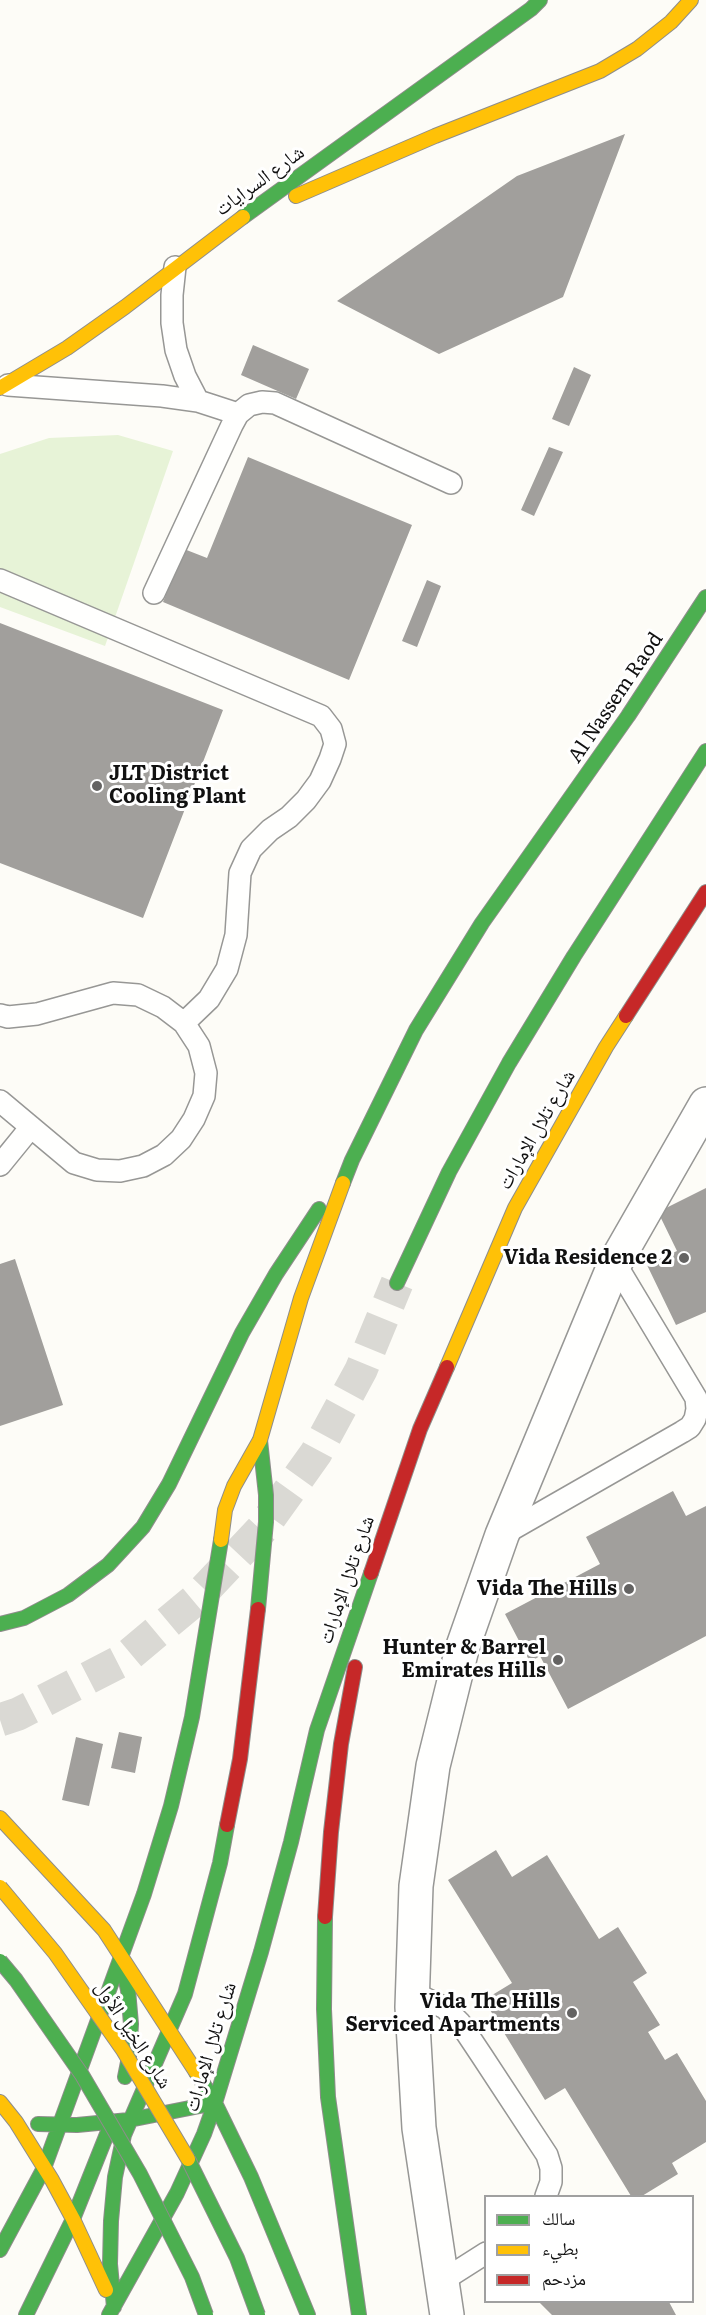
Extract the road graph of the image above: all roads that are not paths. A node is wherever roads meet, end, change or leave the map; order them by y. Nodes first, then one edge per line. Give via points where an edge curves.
1 (540, 0) edge
2 (691, 0) edge
3 (210, 241) junction
4 (175, 267) junction
5 (4, 387) edge
6 (198, 401) junction
7 (238, 414) junction
8 (451, 483) dead end
9 (0, 580) edge
10 (154, 593) dead end
11 (706, 597) edge
12 (706, 752) edge
13 (706, 892) edge
14 (0, 1015) edge
15 (184, 1023) junction
16 (0, 1101) edge
17 (706, 1104) edge
18 (31, 1127) junction
19 (352, 1160) junction
20 (0, 1165) edge
21 (615, 1263) junction
22 (397, 1283) tunnel mouth
23 (260, 1440) junction
24 (502, 1535) junction
25 (372, 1570) junction
26 (0, 1624) edge
27 (0, 1818) edge
28 (0, 1887) edge
29 (121, 1957) junction
30 (0, 1961) edge
31 (412, 1992) junction
32 (185, 1994) junction
33 (170, 2029) junction
34 (215, 2060) junction
35 (122, 2090) dead end
36 (0, 2102) edge
37 (215, 2103) junction
38 (113, 2117) junction
39 (129, 2120) junction
40 (16, 2122) junction
41 (60, 2125) junction
42 (204, 2134) junction
43 (124, 2135) junction
44 (106, 2140) junction
45 (84, 2148) dead end
46 (238, 2150) junction
47 (64, 2157) dead end
48 (44, 2168) junction
49 (546, 2195) edge
50 (73, 2219) junction
51 (16, 2220) junction
52 (35, 2220) dead end
53 (49, 2231) dead end
54 (0, 2250) edge
55 (484, 2254) edge
56 (45, 2277) junction
57 (442, 2281) junction
58 (113, 2312) edge
59 (26, 2315) edge
60 (206, 2315) edge
61 (258, 2315) edge
62 (308, 2315) edge
63 (358, 2315) edge
64 (447, 2315) edge

1 - 3 main road, شارع السرايات
2 - 3 main road via 638,49 600,71 302,193
3 - 4 main road, شارع السرايات
4 - 5 main road, شارع السرايات via 67,348
4 - 6 lane via 172,322 176,350
5 - 6 lane via 119,391
6 - 7 lane
7 - 8 lane via 249,405 275,403
7 - 10 lane
9 - 15 lane via 321,716 331,729 335,744 320,780 298,808 251,849 240,873 236,935 227,969 209,999
11 - 19 main road, Al Nassem Raod via 628,717 482,923 416,1030
12 - 22 main road via 573,956 509,1063 449,1172
13 - 25 main road, شارع تلال الإمارات via 606,1047 515,1208 420,1429
14 - 15 lane via 37,1014 113,993 138,995
15 - 18 lane via 199,1046 207,1073 204,1096 182,1139 164,1155 143,1166 97,1170 74,1163
16 - 18 lane
17 - 21 street
18 - 20 lane
19 - 23 main road via 301,1298
19 - 26 main road via 248,1324 210,1394 169,1484 143,1527 108,1565 68,1595 24,1618
21 - 24 street
21 - 24 lane via 696,1398 695,1419 682,1432
23 - 29 main road via 225,1510 192,1717 171,1806
23 - 32 main road via 266,1522 240,1759 220,1863
24 - 31 street via 462,1649 433,1766 416,1886
25 - 34 main road, شارع تلال الإمارات via 317,1730 261,1952
25 - 63 main road via 341,1744 325,1920 327,2097
27 - 29 main road via 104,1930
28 - 61 main road, شارع الخيل الأول, bridge via 55,1953 123,2050 189,2163 237,2258
29 - 33 main road
29 - 35 main road via 131,2024
29 - 41 main road
30 - 60 main road, bridge via 82,2075 140,2174 192,2277
31 - 49 lane via 445,2008 460,2023 502,2085 547,2155 551,2175
31 - 57 street via 419,2127
32 - 33 main road
32 - 34 main road via 183,2036 187,2046 194,2054
33 - 37 main road
33 - 39 main road
34 - 37 main road, شارع تلال الإمارات
36 - 40 main road
37 - 39 main road
37 - 42 main road, شارع تلال الإمارات
37 - 46 main road
38 - 39 main road
38 - 41 main road
38 - 44 main road
39 - 43 main road
40 - 41 main road
40 - 48 main road
41 - 48 main road
42 - 43 main road via 150,2129
42 - 46 main road
42 - 58 main road, شارع تلال الإمارات
43 - 44 main road
43 - 58 main road via 111,2221
44 - 45 main road
44 - 50 main road
46 - 62 main road
47 - 48 main road
48 - 50 main road
48 - 51 main road
50 - 56 main road
50 - 58 main road
51 - 52 main road
51 - 54 main road
53 - 56 main road
55 - 57 lane
56 - 59 main road
57 - 64 street

